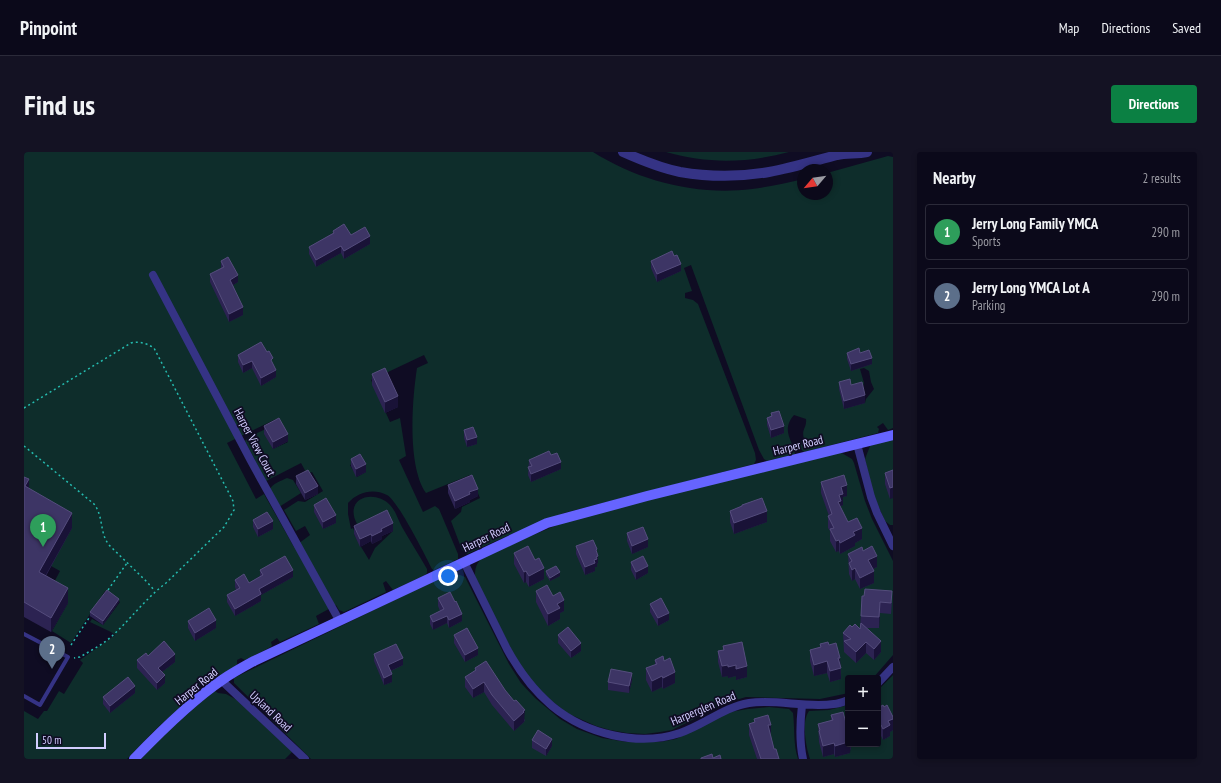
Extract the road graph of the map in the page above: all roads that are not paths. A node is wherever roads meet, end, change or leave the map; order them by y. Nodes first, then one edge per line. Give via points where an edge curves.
1 (622, 152) edge
2 (867, 152) edge
3 (841, 153) edge
4 (153, 275) dead end
5 (893, 435) edge
6 (857, 444) junction
7 (891, 536) edge
8 (893, 546) edge
9 (464, 562) junction
10 (339, 620) junction
11 (24, 634) edge
12 (893, 668) edge
13 (221, 680) junction
14 (881, 680) edge
15 (24, 696) edge
16 (845, 701) edge
17 (802, 704) junction
18 (134, 759) edge
19 (305, 759) edge
20 (803, 759) edge

1 - 3 street via 680,172 708,175 769,172
2 - 3 street
4 - 10 street, Harper View Court via 251,461
5 - 6 main road, Harper Road
6 - 7 street via 871,497
6 - 9 main road, Harper Road via 547,523
7 - 8 street
9 - 10 main road, Harper Road
9 - 17 street, Harperglen Road via 507,649 526,680 552,706 582,725 615,736 650,738 679,733 728,709 748,703
10 - 13 main road, Harper Road
11 - 15 lane via 68,657 40,705
12 - 14 street
13 - 18 main road, Harper Road via 193,702
13 - 19 street, Upland Road
16 - 17 street, Harperglen Road via 834,704
17 - 20 street via 800,742

